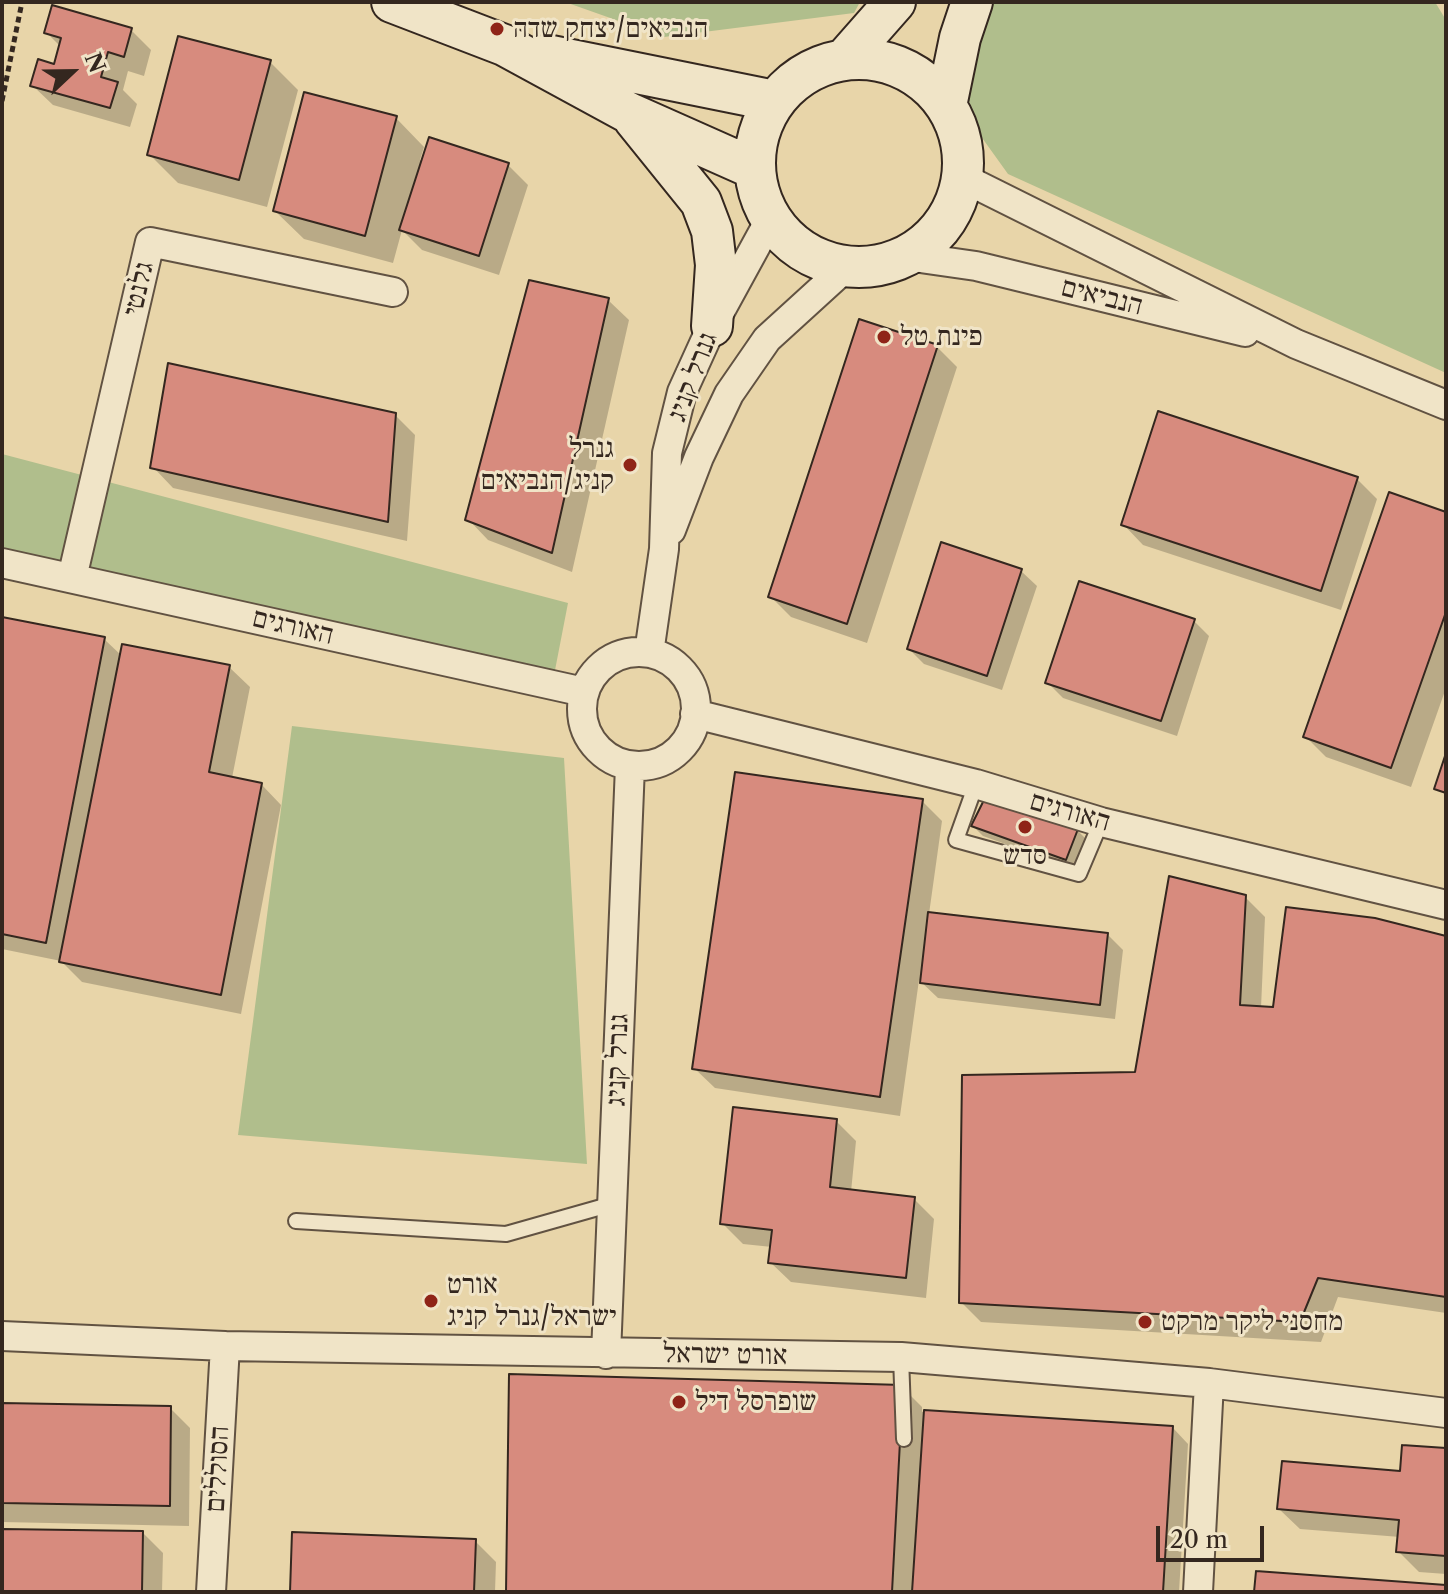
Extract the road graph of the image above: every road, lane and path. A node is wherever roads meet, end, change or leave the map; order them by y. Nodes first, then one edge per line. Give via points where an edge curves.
1 (22, 2) edge
2 (392, 2) edge
3 (895, 2) edge
4 (972, 2) edge
5 (435, 10) edge
6 (504, 45) junction
7 (844, 60) junction
8 (2, 101) edge
9 (775, 101) junction
10 (946, 106) junction
11 (629, 113) junction
12 (755, 169) junction
13 (963, 178) junction
14 (771, 218) junction
15 (906, 256) junction
16 (846, 267) junction
17 (393, 292) dead end
18 (712, 326) junction
19 (1296, 344) junction
20 (1446, 405) edge
21 (664, 549) junction
22 (2, 563) edge
23 (72, 578) junction
24 (649, 653) junction
25 (584, 692) junction
26 (695, 714) junction
27 (630, 766) junction
28 (976, 784) junction
29 (1101, 822) junction
30 (1446, 905) edge
31 (612, 1204) junction
32 (296, 1221) dead end
33 (2, 1336) edge
34 (225, 1346) junction
35 (606, 1354) junction
36 (901, 1357) junction
37 (1209, 1383) junction
38 (1446, 1413) edge
39 (904, 1439) dead end
40 (211, 1592) edge
41 (1198, 1592) edge

1 - 8 path
2 - 5 street
3 - 7 street
4 - 10 street
5 - 6 street
6 - 9 street
6 - 11 street
7 - 9 street via 794,81
7 - 10 street via 871,59 901,67 926,83
9 - 12 street via 759,133
10 - 13 street via 958,128
11 - 12 street
11 - 18 street via 701,202 716,265
12 - 14 street
13 - 15 street via 953,210 933,237
13 - 19 street, הנביאים
14 - 16 street via 790,241 816,258
14 - 18 street, גנרל קניג
15 - 16 street via 876,267
15 - 19 street, הנביאים via 976,266
16 - 21 street, גנרל קניג via 767,339 729,394
17 - 23 street, גלנטי via 150,242
18 - 21 street, גנרל קניג via 682,392 667,453
19 - 20 street, הנביאים
21 - 24 street, גנרל קניג
22 - 23 street, האורגים
23 - 25 street, האורגים
24 - 25 street via 609,660
24 - 26 street via 684,674
25 - 27 street via 581,708 590,740 601,752
26 - 27 street via 685,743 674,754 661,762
26 - 28 street, האורגים
27 - 31 street, גנרל קניג
28 - 29 street, האורגים
28 - 29 lane via 956,840 1079,874
29 - 30 street, האורגים
31 - 32 lane via 506,1234
31 - 35 street, גנרל קניג
33 - 34 street, אורט ישראל
34 - 35 street, אורט ישראל
34 - 40 street, הסוללים
35 - 36 street, אורט ישראל
36 - 37 street, אורט ישראל
36 - 39 lane
37 - 38 street, אורט ישראל
37 - 41 street

